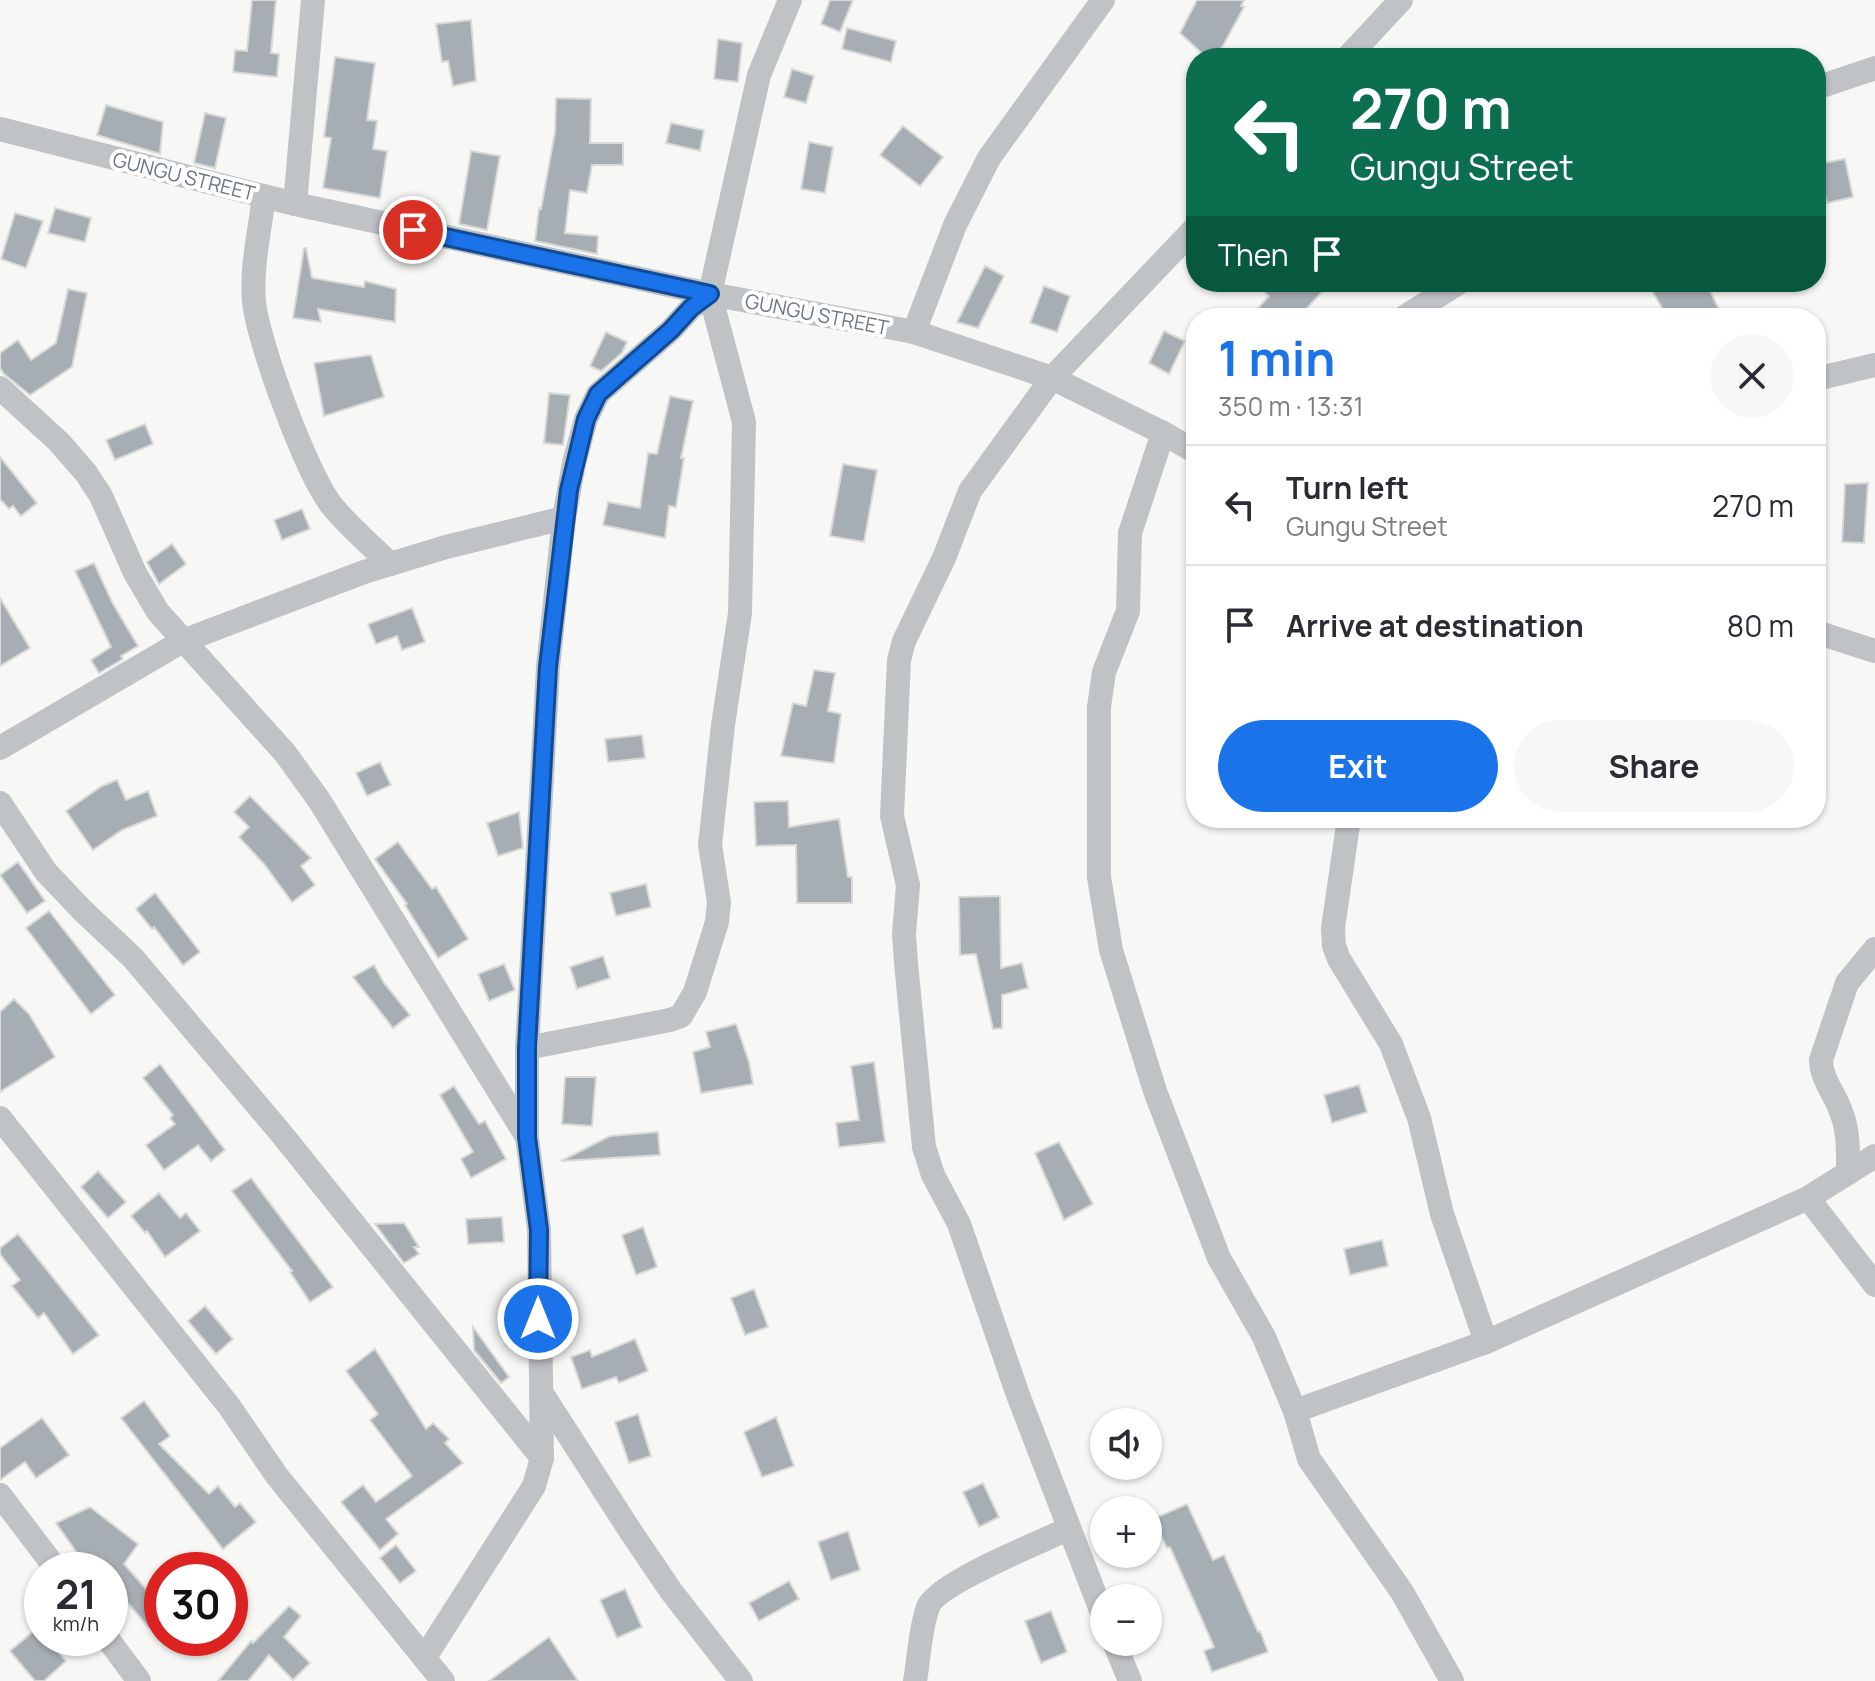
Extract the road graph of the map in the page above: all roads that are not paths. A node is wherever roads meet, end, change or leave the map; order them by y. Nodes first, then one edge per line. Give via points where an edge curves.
1 (313, 0) edge
2 (790, 0) edge
3 (1103, 0) edge
4 (1401, 0) edge
5 (1356, 48) edge
6 (1875, 68) edge
7 (1826, 85) edge
8 (0, 129) edge
9 (264, 196) junction
10 (295, 204) junction
11 (1186, 237) edge
12 (1444, 292) edge
13 (710, 294) junction
14 (1419, 308) edge
15 (914, 332) junction
16 (1875, 365) edge
17 (1826, 377) edge
18 (1052, 378) junction
19 (0, 388) edge
20 (1163, 433) junction
21 (1186, 446) edge
22 (564, 518) junction
23 (390, 564) junction
24 (1826, 635) edge
25 (183, 641) junction
26 (1875, 651) edge
27 (0, 748) edge
28 (0, 803) edge
29 (1348, 828) edge
30 (1875, 949) edge
31 (527, 1048) junction
32 (0, 1118) edge
33 (527, 1137) junction
34 (1875, 1156) edge
35 (1848, 1173) junction
36 (1808, 1198) junction
37 (1875, 1285) edge
38 (1486, 1342) junction
39 (541, 1392) junction
40 (1295, 1411) junction
41 (542, 1458) junction
42 (0, 1495) edge
43 (1068, 1529) junction
44 (43, 1552) edge
45 (1090, 1584) edge
46 (120, 1656) edge
47 (1120, 1656) edge
48 (425, 1657) junction
49 (139, 1681) edge
50 (443, 1681) edge
51 (741, 1681) edge
52 (915, 1681) edge
53 (1130, 1681) edge
54 (1452, 1681) edge

1 - 10 street
2 - 13 street via 759,75
3 - 15 street via 989,158 955,225
4 - 5 street
6 - 7 street
8 - 9 street, GUNGU STREET
9 - 10 street, GUNGU STREET
9 - 23 street via 254,303 271,367 331,505
10 - 13 street, GUNGU STREET
11 - 18 street
12 - 14 street
13 - 15 street, GUNGU STREET
13 - 22 street via 598,394 586,419
13 - 31 street via 744,422 740,613 710,845 717,922 695,992 681,1016
15 - 18 street, GUNGU STREET
16 - 17 street
18 - 20 street, GUNGU STREET
18 - 43 street via 970,491 904,641 892,816 908,885 905,949 924,1147 959,1224
19 - 25 street via 86,473 135,573
20 - 21 street, GUNGU STREET
20 - 40 street via 1130,533 1128,611 1104,672 1099,707 1099,877 1111,950 1155,1091 1219,1258 1264,1337
22 - 23 street
22 - 31 street via 548,667
23 - 25 street
24 - 26 street
25 - 27 street
25 - 33 street via 285,753 319,800
28 - 41 street via 46,872 133,958
29 - 38 street via 1334,946 1391,1044 1419,1118 1442,1214
30 - 35 street via 1847,983 1821,1060 1849,1139
31 - 33 street
32 - 48 street via 229,1406 277,1476
33 - 39 street via 539,1230
34 - 35 street
35 - 36 street
36 - 37 street
36 - 38 street
38 - 40 street
39 - 41 street
39 - 51 street via 671,1591
40 - 54 street via 1309,1459 1402,1592
41 - 48 street via 534,1486
42 - 44 street
43 - 45 street
43 - 52 street via 935,1595 928,1606
46 - 49 street
47 - 53 street
48 - 50 street

